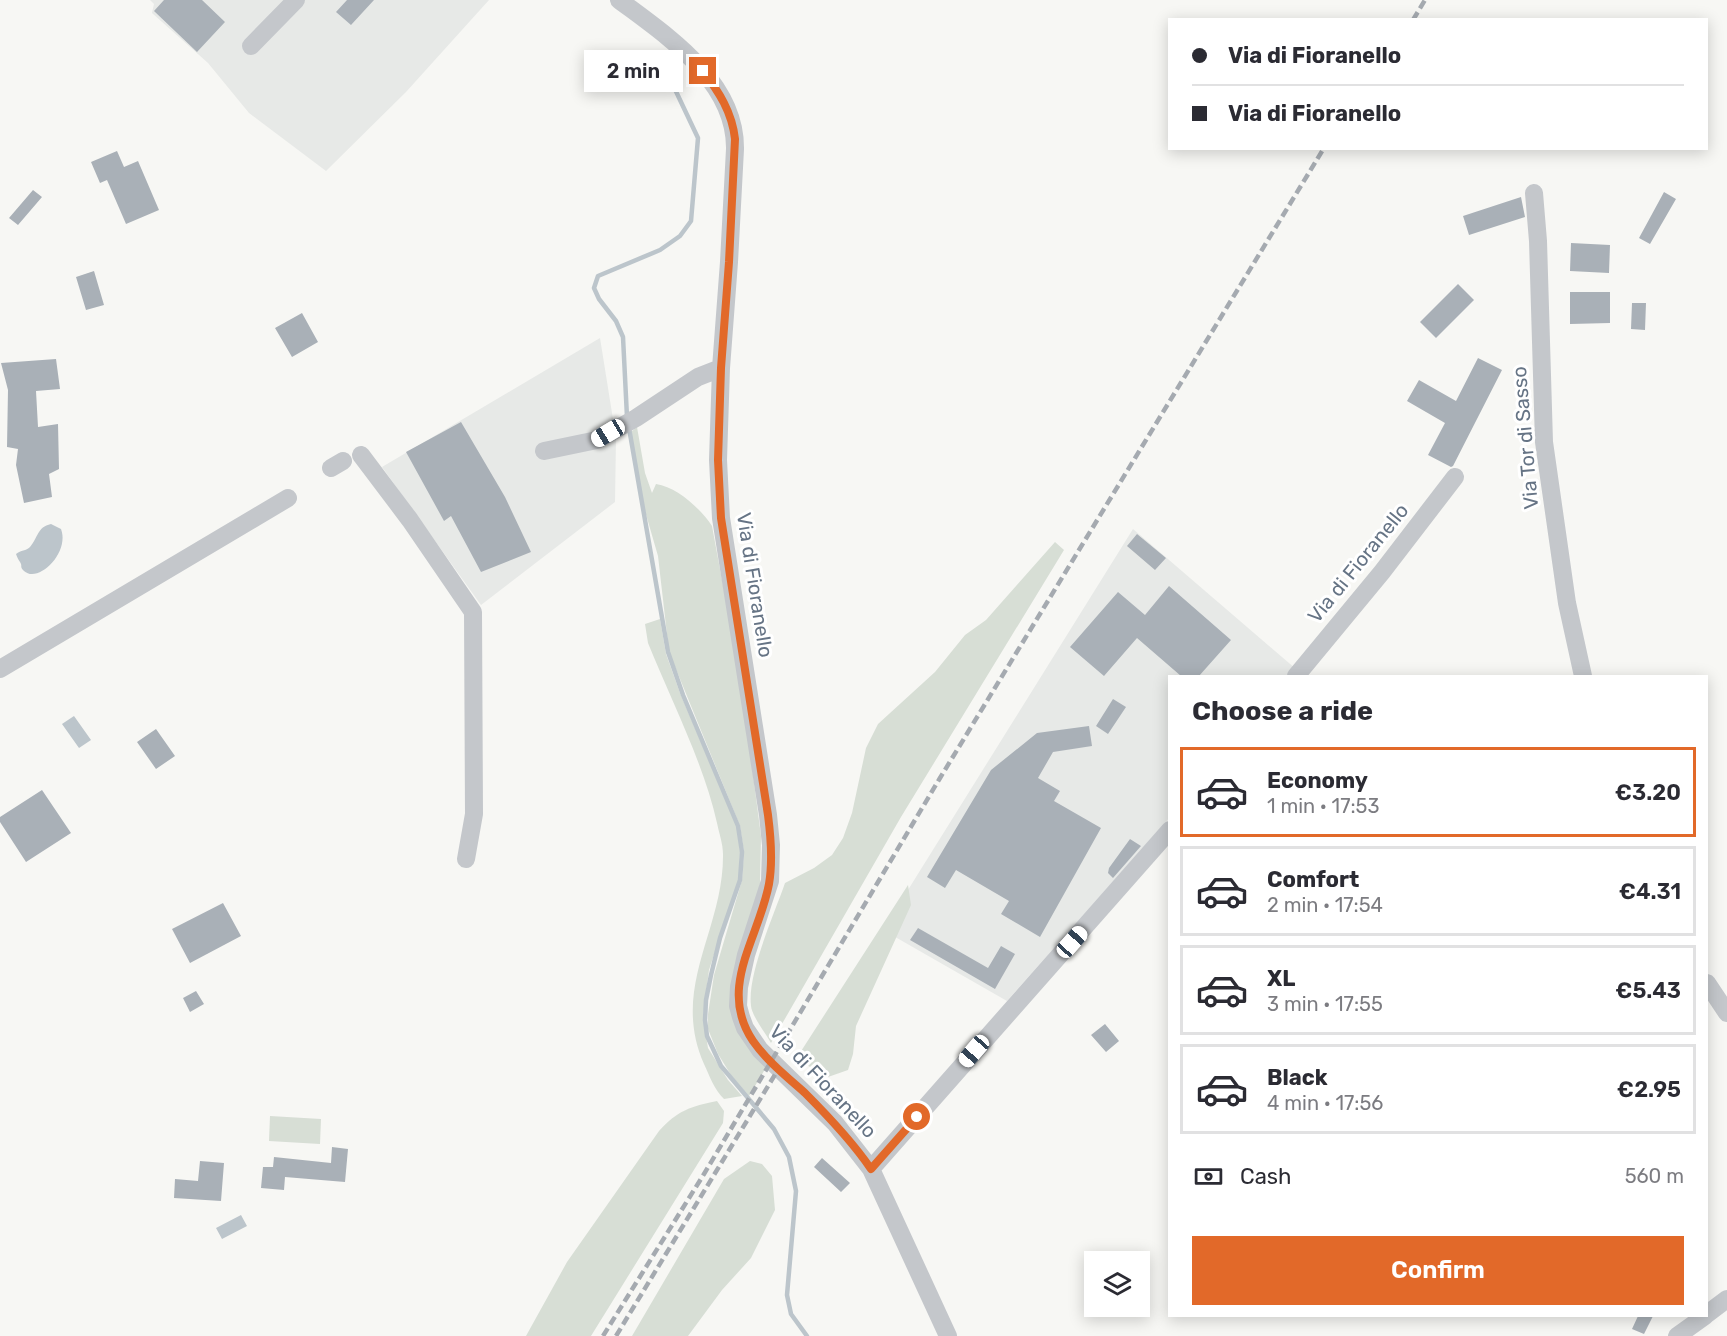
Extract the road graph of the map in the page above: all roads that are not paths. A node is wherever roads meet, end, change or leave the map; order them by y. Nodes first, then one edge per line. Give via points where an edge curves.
1 (296, 0) edge
2 (619, 0) edge
3 (251, 46) dead end
4 (1534, 193) dead end
5 (721, 368) junction
6 (544, 452) dead end
7 (361, 455) dead end
8 (1455, 477) dead end
9 (288, 498) dead end
10 (0, 669) edge
11 (1297, 675) edge
12 (1583, 675) edge
13 (1168, 832) edge
14 (466, 859) dead end
15 (1708, 984) edge
16 (1727, 1013) edge
17 (871, 1169) junction
18 (1727, 1299) edge
19 (1708, 1313) edge
20 (1703, 1317) edge
21 (948, 1336) edge
22 (1677, 1336) edge

1 - 3 street
2 - 5 street, Via di Fioranello via 696,64 726,104 732,122 735,149
4 - 12 street, Via Tor di Sasso via 1544,442 1567,603
5 - 6 street via 698,377 597,440
5 - 17 street, Via di Fioranello via 721,518 771,845 770,881 746,955 738,1006 745,1028 760,1050 835,1123
7 - 14 street via 473,612 474,814
8 - 11 street, Via di Fioranello
9 - 10 street
13 - 17 street, Via di Fioranello
15 - 16 street
17 - 21 street, Via di Fioranello
18 - 19 street
20 - 22 street

